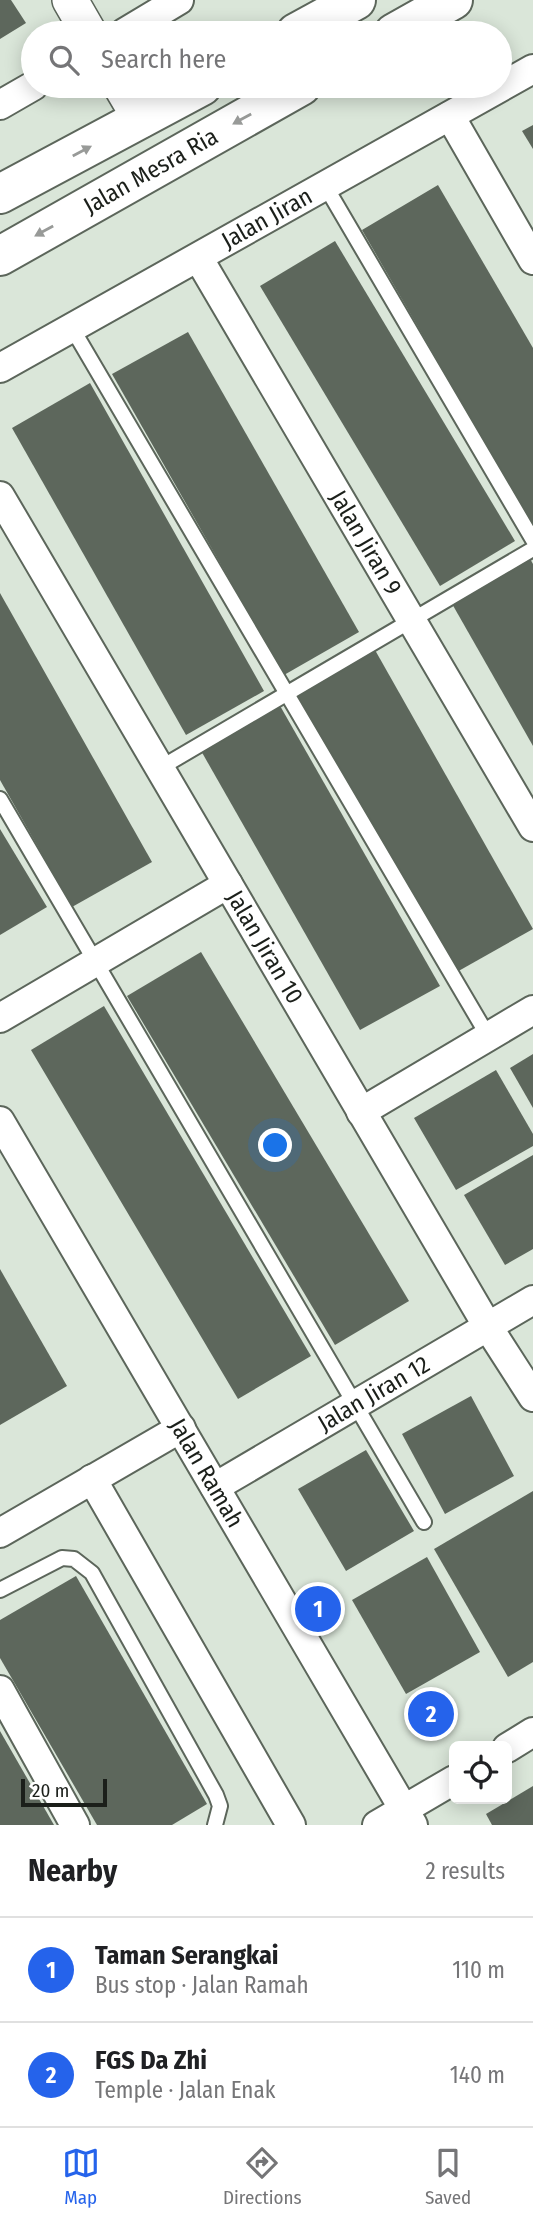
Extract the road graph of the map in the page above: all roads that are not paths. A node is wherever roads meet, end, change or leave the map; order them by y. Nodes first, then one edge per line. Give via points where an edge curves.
1 (70, 0) edge
2 (179, 0) edge
3 (356, 0) edge
4 (453, 0) edge
5 (82, 21) edge
6 (144, 21) edge
7 (318, 21) edge
8 (415, 21) edge
9 (533, 69) edge
10 (512, 81) edge
11 (21, 93) edge
12 (128, 98) edge
13 (180, 98) edge
14 (280, 98) edge
15 (482, 98) edge
16 (0, 105) edge
17 (450, 116) junction
18 (141, 120) junction
19 (326, 187) junction
20 (0, 194) edge
21 (0, 256) edge
22 (199, 258) junction
23 (533, 260) edge
24 (72, 328) junction
25 (0, 368) edge
26 (0, 496) edge
27 (533, 540) edge
28 (533, 549) edge
29 (412, 620) junction
30 (287, 694) junction
31 (160, 768) junction
32 (0, 799) edge
33 (533, 827) edge
34 (228, 884) junction
35 (95, 961) junction
36 (533, 1010) edge
37 (0, 1018) edge
38 (488, 1037) junction
39 (361, 1111) junction
40 (0, 1121) edge
41 (533, 1300) edge
42 (488, 1327) junction
43 (533, 1397) edge
44 (355, 1405) junction
45 (181, 1428) junction
46 (92, 1479) junction
47 (215, 1487) junction
48 (424, 1522) dead end
49 (0, 1533) edge
50 (0, 1590) edge
51 (0, 1690) edge
52 (533, 1732) edge
53 (512, 1745) edge
54 (449, 1784) edge
55 (409, 1817) edge
56 (75, 1825) edge
57 (215, 1825) edge
58 (291, 1825) edge
59 (377, 1825) edge

1 - 5 street
2 - 6 street
3 - 7 main road
4 - 8 main road
9 - 10 street, Jalan Jiran
11 - 16 street
12 - 18 street
13 - 18 main road, Jalan Mesra Ria
14 -> 21 main road, Jalan Mesra Ria
15 - 17 street, Jalan Jiran
17 - 19 street, Jalan Jiran
17 - 23 street
20 -> 18 main road, Jalan Mesra Ria
19 - 22 street, Jalan Jiran
19 - 27 lane
22 - 24 street, Jalan Jiran
22 - 29 street, Jalan Jiran 9
24 - 25 street, Jalan Jiran
24 - 30 lane
26 - 31 street, Jalan Jiran 10
28 - 29 lane
29 - 30 lane
29 - 33 street, Jalan Jiran 9
30 - 31 lane
30 - 38 lane
31 - 34 street, Jalan Jiran 10
32 - 35 lane
34 - 35 street
34 - 39 street, Jalan Jiran 10
35 - 37 street
35 - 44 lane
36 - 38 street
38 - 39 street
39 - 42 street, Jalan Jiran 10
40 - 45 street, Jalan Ramah
41 - 42 street, Jalan Jiran 12
42 - 43 street, Jalan Jiran 10
42 - 44 street, Jalan Jiran 12
44 - 47 street, Jalan Jiran 12
44 - 48 lane
45 - 46 street
45 - 47 street, Jalan Ramah
46 - 49 street
46 - 58 street
47 - 55 street, Jalan Ramah
50 - 57 lane via 62,1558 84,1564 216,1795 220,1806
51 - 56 street
52 - 53 street
54 - 55 street
55 - 59 street

